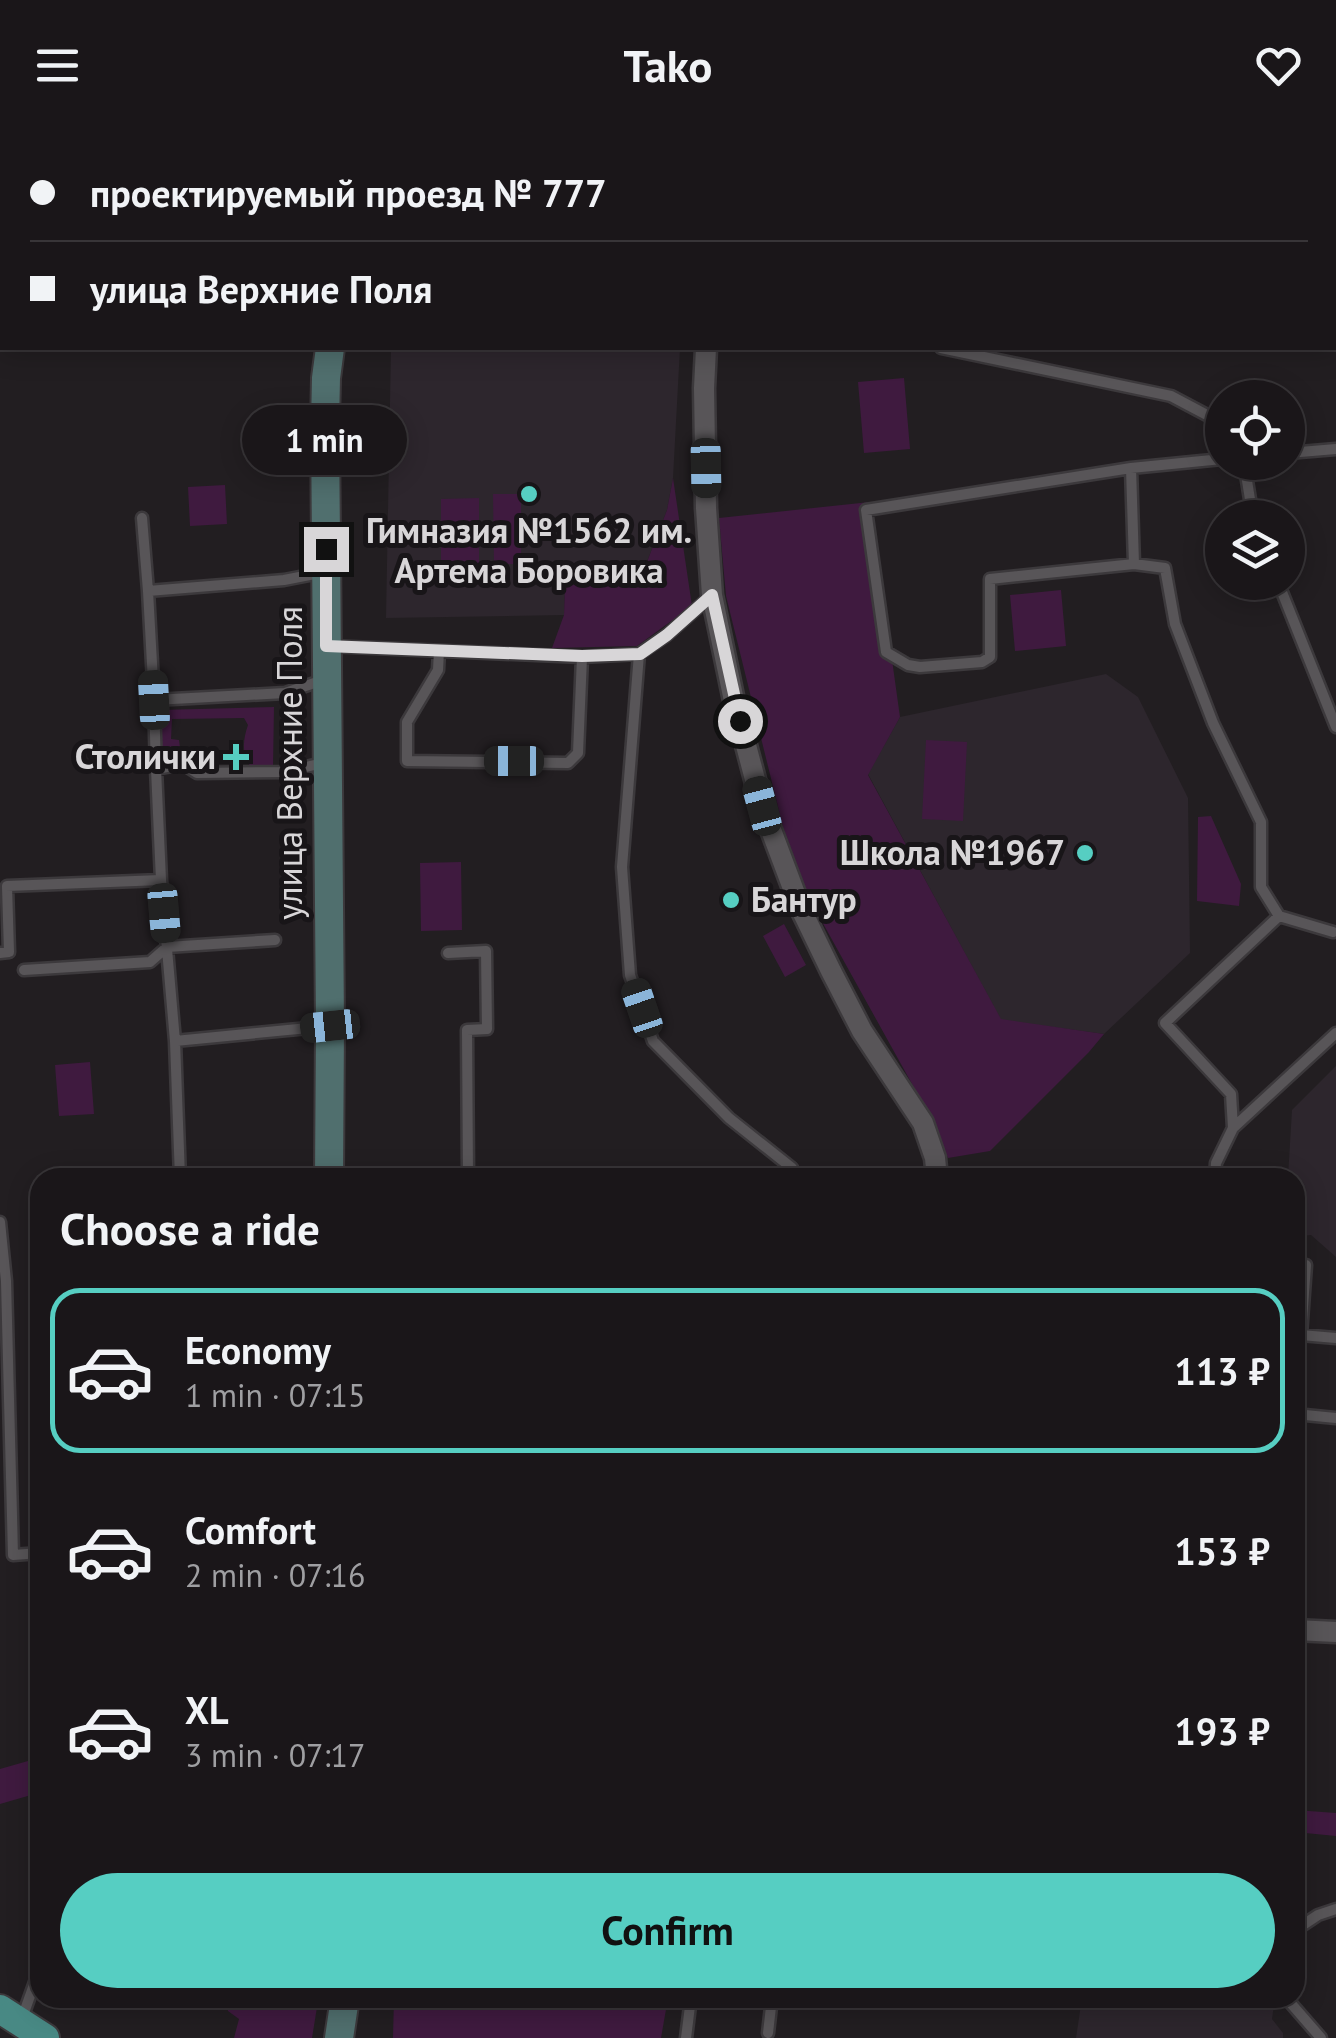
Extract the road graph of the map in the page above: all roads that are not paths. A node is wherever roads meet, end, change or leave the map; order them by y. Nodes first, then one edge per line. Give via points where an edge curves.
1 (330, 350) edge
2 (706, 350) edge
3 (950, 350) edge
4 (1205, 414) edge
5 (1336, 448) edge
6 (1305, 451) edge
7 (1205, 461) edge
8 (1131, 468) junction
9 (142, 518) dead end
10 (1134, 564) junction
11 (326, 572) junction
12 (148, 591) junction
13 (712, 595) junction
14 (1285, 600) edge
15 (326, 646) junction
16 (439, 651) junction
17 (640, 654) junction
18 (582, 656) junction
19 (327, 679) junction
20 (154, 700) junction
21 (1336, 727) edge
22 (328, 762) junction
23 (156, 769) junction
24 (161, 880) junction
25 (1279, 916) junction
26 (1335, 934) edge
27 (275, 940) dead end
28 (167, 947) junction
29 (0, 953) edge
30 (448, 953) dead end
31 (24, 970) dead end
32 (330, 1026) junction
33 (1336, 1033) edge
34 (175, 1040) junction
35 (1233, 1128) junction
36 (180, 1168) edge
37 (329, 1168) edge
38 (468, 1168) edge
39 (792, 1168) edge
40 (936, 1168) edge
41 (1216, 1168) edge
42 (0, 1223) edge
43 (1306, 1265) dead end
44 (1305, 1279) edge
45 (1305, 1336) edge
46 (1336, 1338) edge
47 (1305, 1415) edge
48 (1336, 1418) edge
49 (30, 1554) edge
50 (1305, 1630) edge
51 (1336, 1632) edge
52 (1336, 1909) edge
53 (1305, 1924) edge
54 (30, 1984) edge
55 (344, 2008) edge
56 (690, 2008) edge
57 (771, 2008) edge
58 (1295, 2008) edge
59 (10, 2016) edge
60 (768, 2033) dead end
61 (45, 2038) edge
62 (339, 2038) edge
63 (686, 2038) edge
64 (1321, 2038) edge

1 - 11 main road, улица Верхние Поля
2 - 13 street
3 - 4 lane via 1171,396
5 - 6 lane
7 - 8 lane
8 - 10 lane
8 - 10 lane via 866,510 886,652 908,665 990,657 990,579
9 - 12 lane
10 - 25 lane via 1165,568 1175,624 1261,822 1261,887
11 - 12 lane
11 - 15 main road, улица Верхние Поля
12 - 20 lane
13 - 17 lane
13 - 40 street via 779,855 862,1031 923,1123
14 - 21 lane
15 - 16 lane
15 - 19 main road, улица Верхние Поля
16 - 18 lane
16 - 18 lane via 438,670 407,722 406,762 568,763 578,753
17 - 18 lane
17 - 39 lane via 622,867 630,975 653,1041 729,1118
19 - 20 lane via 284,693
19 - 22 main road, улица Верхние Поля
20 - 23 lane
22 - 23 lane via 285,772 198,773 183,764
22 - 32 main road, улица Верхние Поля
23 - 24 lane
24 - 28 lane
24 - 29 lane via 7,886 9,952
25 - 26 lane
25 - 35 lane via 1165,1023 1231,1094
27 - 28 lane
28 - 31 lane via 150,962
28 - 34 lane
30 - 38 lane via 486,951 487,1029 467,1030
32 - 34 lane
32 - 37 main road, улица Верхние Поля
33 - 35 lane
34 - 36 lane
35 - 41 lane
42 - 49 lane via 14,1555
43 - 44 lane
45 - 46 lane
47 - 48 lane
50 - 51 street
52 - 53 lane
54 - 59 lane
55 - 62 main road
56 - 63 lane
57 - 60 lane
58 - 64 lane
59 - 61 main road

